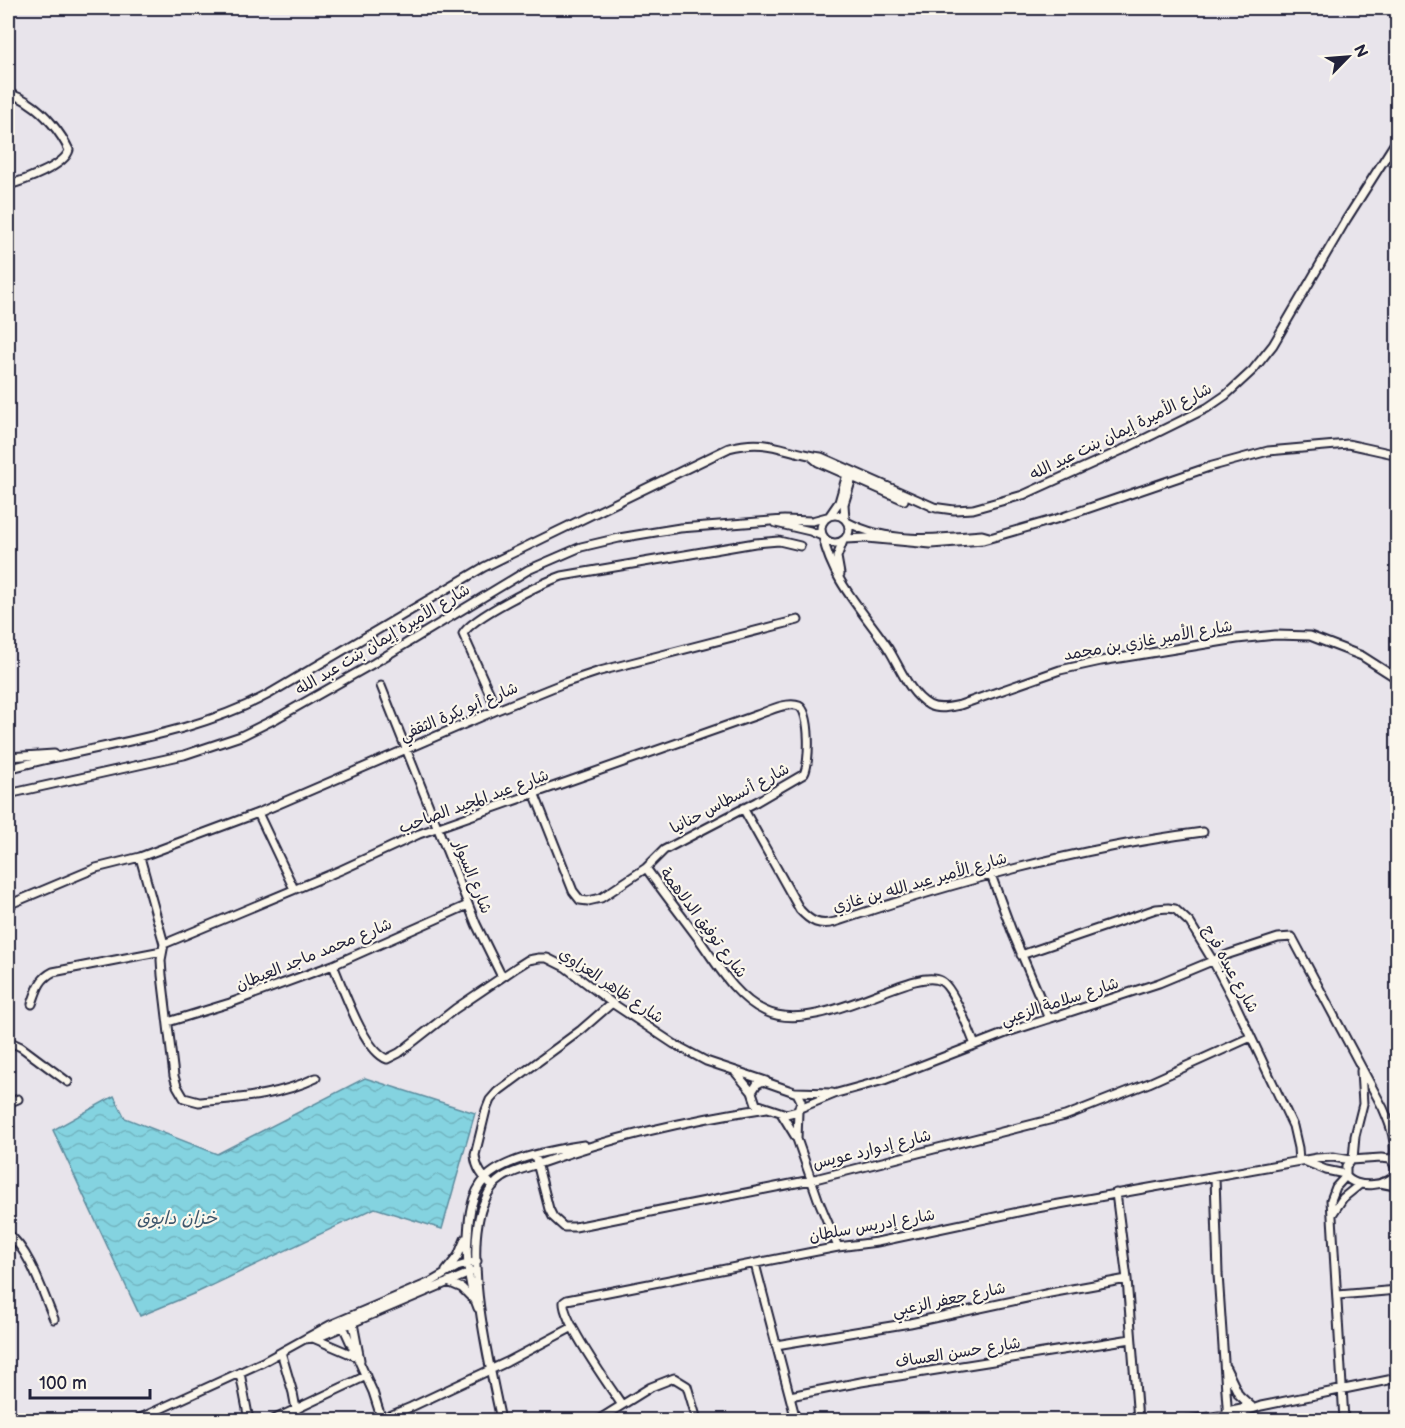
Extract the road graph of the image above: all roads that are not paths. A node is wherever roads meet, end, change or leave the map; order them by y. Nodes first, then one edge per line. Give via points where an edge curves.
1 (8, 93) edge
2 (1398, 138) edge
3 (8, 185) edge
4 (1398, 455) edge
5 (850, 473) junction
6 (829, 516) junction
7 (846, 520) junction
8 (774, 522) junction
9 (823, 537) junction
10 (989, 537) junction
11 (844, 540) junction
12 (800, 546) dead end
13 (848, 594) junction
14 (798, 620) dead end
15 (1398, 679) edge
16 (381, 686) dead end
17 (801, 707) joint
18 (496, 710) junction
19 (407, 749) junction
20 (69, 753) junction
21 (8, 757) edge
22 (8, 769) edge
23 (8, 794) edge
24 (535, 795) junction
25 (743, 808) junction
26 (258, 813) junction
27 (438, 828) junction
28 (1203, 832) dead end
29 (140, 857) junction
30 (646, 868) junction
31 (991, 875) junction
32 (294, 889) junction
33 (8, 905) edge
34 (468, 905) junction
35 (163, 947) junction
36 (1021, 955) junction
37 (1213, 961) junction
38 (333, 965) junction
39 (502, 977) junction
40 (612, 1003) junction
41 (32, 1004) dead end
42 (1048, 1019) junction
43 (168, 1022) junction
44 (1251, 1037) junction
45 (8, 1041) edge
46 (975, 1045) junction
47 (1361, 1068) junction
48 (734, 1072) junction
49 (316, 1078) dead end
50 (766, 1081) junction
51 (68, 1083) dead end
52 (794, 1092) junction
53 (837, 1093) junction
54 (752, 1094) junction
55 (18, 1099) dead end
56 (8, 1103) edge
57 (766, 1108) junction
58 (799, 1109) junction
59 (736, 1113) junction
60 (781, 1113) junction
61 (797, 1139) junction
62 (600, 1144) junction
63 (535, 1155) junction
64 (1352, 1159) junction
65 (1301, 1161) junction
66 (538, 1164) junction
67 (1395, 1164) edge
68 (1346, 1175) junction
69 (1215, 1177) junction
70 (485, 1179) junction
71 (811, 1180) junction
72 (1383, 1183) junction
73 (1359, 1185) junction
74 (493, 1186) junction
75 (1398, 1186) edge
76 (1116, 1194) junction
77 (1332, 1215) junction
78 (468, 1228) junction
79 (8, 1234) edge
80 (838, 1247) junction
81 (477, 1261) junction
82 (467, 1263) junction
83 (755, 1264) junction
84 (477, 1270) junction
85 (468, 1272) junction
86 (443, 1275) junction
87 (1127, 1279) junction
88 (448, 1282) junction
89 (1398, 1290) edge
90 (1338, 1295) junction
91 (475, 1300) junction
92 (481, 1313) junction
93 (352, 1319) junction
94 (54, 1320) dead end
95 (342, 1324) junction
96 (573, 1327) junction
97 (314, 1338) junction
98 (304, 1339) junction
99 (1131, 1339) junction
100 (776, 1345) junction
101 (281, 1352) junction
102 (358, 1359) junction
103 (1223, 1363) junction
104 (490, 1369) junction
105 (240, 1373) junction
106 (366, 1376) junction
107 (1398, 1378) edge
108 (1342, 1389) junction
109 (790, 1396) junction
110 (622, 1405) junction
111 (1251, 1406) junction
112 (1261, 1406) junction
113 (160, 1410) junction
114 (297, 1410) junction
115 (1227, 1416) edge
116 (11, 1417) edge
117 (22, 1420) edge
118 (136, 1420) edge
119 (161, 1420) edge
120 (249, 1420) edge
121 (273, 1420) edge
122 (298, 1420) edge
123 (382, 1420) edge
124 (501, 1420) edge
125 (598, 1420) edge
126 (697, 1420) edge
127 (796, 1420) edge
128 (1138, 1420) edge
129 (1186, 1420) edge
130 (1344, 1420) edge

1 - 3 street via 39,111 69,150 54,165
2 - 5 street, شارع الأميرة إيمان بنت عبد الله via 1273,345 1253,370 1207,408 1023,495 973,509 936,508
4 - 10 street via 1348,444 1268,451
5 - 6 street
5 - 7 street via 844,504
5 - 20 street, شارع الأميرة إيمان بنت عبد الله via 824,458 767,444 729,448 484,567 239,709 192,726
6 - 7 street via 838,515
6 - 8 street, شارع الأميرة إيمان بنت عبد الله
6 - 9 street via 821,524
7 - 10 street via 868,531 911,538
7 - 11 street via 849,531
8 - 9 street, شارع الأميرة إيمان بنت عبد الله
8 - 23 street, شارع الأميرة إيمان بنت عبد الله via 649,532 572,550 528,570 374,663 241,735 184,755
9 - 11 street via 834,543
9 - 13 street via 831,564
10 - 11 street via 931,544 867,538
11 - 13 street via 837,562
12 - 18 street, شارع الأميرة إيمان بنت عبد الله via 779,541 755,543 562,576 472,622 463,634
13 - 15 street, شارع الأمير غازي بن محمد via 916,694 933,707 960,705 1060,670 1101,661 1276,635 1310,636 1362,656
14 - 18 street, شارع أبو بكرة الثقفي via 600,671
16 - 19 street, شارع السوار
17 - 24 street, شارع عبد المجيد الصاحب via 788,706 726,724
17 - 25 street, شارع أنسطاس حنانيا via 807,729 807,769 799,778
18 - 19 street, شارع أبو بكرة الثقفي
19 - 26 street, شارع أبو بكرة الثقفي
19 - 27 street, شارع السوار
20 - 21 street
20 - 22 street
24 - 27 street, شارع عبد المجيد الصاحب
24 - 30 street, شارع أنسطاس حنانيا via 580,900 588,902 601,897
25 - 30 street, شارع أنسطاس حنانيا via 671,846
25 - 31 street, شارع الأمير عبد الله بن غازي via 800,910 820,924
26 - 29 street, شارع أبو بكرة الثقفي
26 - 32 street
27 - 32 street, شارع عبد المجيد الصاحب
27 - 34 street, شارع السوار
28 - 31 street, شارع الأمير عبد الله بن غازي via 1130,843
29 - 33 street, شارع أبو بكرة الثقفي via 96,868
29 - 35 street
30 - 46 street, شارع توفيق الدلاهمة via 728,980 747,1000 767,1012 793,1017 820,1014 908,984 935,979 947,985
31 - 36 street
32 - 35 street, شارع عبد المجيد الصاحب
34 - 38 street, شارع محمد ماجد العيطان
34 - 39 street, شارع السوار
35 - 41 street, شارع عبد المجيد الصاحب via 53,972 44,976
35 - 43 street
36 - 37 street, شارع عبده فرج via 1168,908 1181,913 1190,923
36 - 42 street
37 - 42 street, شارع سلامة الزعبي via 1159,984
37 - 44 street, شارع عبده فرج
37 - 47 street, شارع سلامة الزعبي via 1278,938 1292,937
38 - 39 street, شارع ظاهر العزاوي via 369,1041 387,1059
38 - 43 street, شارع محمد ماجد العيطان
39 - 40 street, شارع ظاهر العزاوي via 528,960 547,958
40 - 48 street, شارع ظاهر العزاوي via 674,1044
40 - 70 street via 490,1100 475,1155
42 - 46 street, شارع سلامة الزعبي
43 - 49 street via 177,1086 190,1101 257,1096
44 - 65 street, شارع عبده فرج via 1293,1126
44 - 71 street, شارع إدوارد عويس via 1074,1113
45 - 51 street
46 - 53 street, شارع سلامة الزعبي via 884,1080
47 - 64 street via 1363,1104
47 - 67 street via 1390,1123
48 - 50 street, شارع ظاهر العزاوي
48 - 54 street, شارع ظاهر العزاوي
50 - 52 street, شارع ظاهر العزاوي
50 - 54 street via 757,1084
52 - 53 street, شارع سلامة الزعبي
52 - 58 street via 801,1100
53 - 58 street, شارع سلامة الزعبي
54 - 57 street, شارع ظاهر العزاوي via 756,1104
54 - 59 street
55 - 56 street
57 - 59 street
57 - 60 street
58 - 60 street, شارع سلامة الزعبي
58 - 61 street
59 - 62 street
60 - 61 street
61 - 71 street
62 - 63 street
62 - 66 street
63 - 66 street, شارع إدوارد عويس
63 - 70 street via 502,1167
64 - 65 street, شارع إدريس سلطان
64 - 67 street, شارع إدريس سلطان via 1380,1158
64 - 68 street via 1346,1166
65 - 68 street, شارع إدريس سلطان
65 - 69 street, شارع إدريس سلطان
66 - 71 street, شارع إدوارد عويس via 553,1217 568,1227
66 - 74 street via 504,1177
67 - 72 street via 1395,1176
68 - 73 street, شارع إدريس سلطان
68 - 77 street via 1333,1193
69 - 76 street, شارع إدريس سلطان
69 - 103 street
70 - 74 street
70 - 78 street via 474,1197
71 - 80 street
72 - 73 street
72 - 75 street
73 - 77 street via 1343,1198
74 - 81 street via 479,1216
76 - 80 street, شارع إدريس سلطان
76 - 87 street
77 - 90 street
78 - 82 street
78 - 86 street via 458,1256
79 - 94 street via 26,1256
80 - 83 street, شارع إدريس سلطان
81 - 82 street
81 - 84 street
82 - 85 street
82 - 86 street
83 - 96 street, شارع إدريس سلطان via 571,1298 564,1306
83 - 100 street
84 - 85 street
84 - 92 street
85 - 88 street
85 - 91 street
86 - 93 street
87 - 99 street
87 - 100 street, شارع جعفر الزعبي via 910,1323
88 - 91 street
88 - 93 street
89 - 90 street
90 - 108 street
91 - 92 street
92 - 104 street
93 - 95 street
93 - 102 street
95 - 97 street
95 - 98 street via 316,1331
95 - 102 street
96 - 104 street
96 - 110 street, شارع إدريس سلطان
97 - 98 street
97 - 102 street
98 - 101 street
99 - 109 street, شارع حسن العساف
99 - 128 street
100 - 109 street
101 - 105 street
101 - 114 street
102 - 106 street
103 - 111 street via 1239,1395
103 - 115 street
104 - 123 street
104 - 124 street
105 - 113 street
105 - 120 street
106 - 114 street
106 - 123 street
107 - 108 street
108 - 112 street
108 - 130 street
109 - 127 street
110 - 125 street
110 - 126 street via 660,1382 679,1379 689,1389
111 - 112 street
111 - 115 street
112 - 115 street
113 - 118 street
113 - 119 street
114 - 121 street
114 - 122 street
115 - 129 street
116 - 117 street

